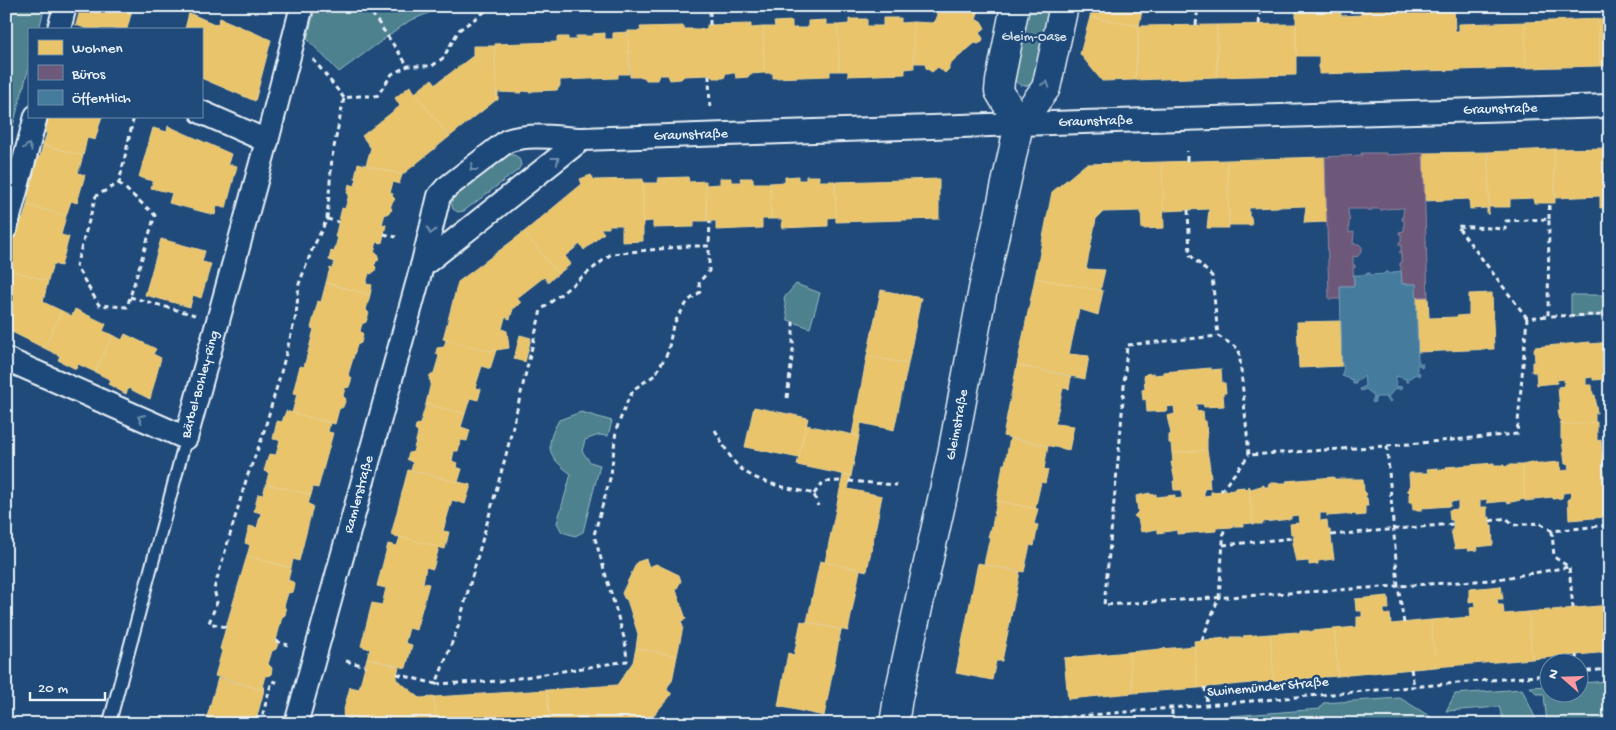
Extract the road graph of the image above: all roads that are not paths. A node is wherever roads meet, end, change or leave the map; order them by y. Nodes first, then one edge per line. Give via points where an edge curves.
1 (65, 6) edge
2 (302, 6) edge
3 (1015, 6) edge
4 (1064, 6) edge
5 (59, 28) edge
6 (1610, 106) edge
7 (202, 112) edge
8 (35, 118) edge
9 (1019, 124) junction
10 (582, 139) junction
11 (267, 142) junction
12 (6, 228) edge
13 (422, 266) junction
14 (6, 359) edge
15 (186, 438) junction
16 (109, 724) edge
17 (296, 724) edge
18 (894, 724) edge

1 - 5 street
2 - 11 street, Bärbel-Bohley-Ring
3 - 9 street via 999,91
9 -> 4 street, Gleimstraße via 1046,88
6 - 9 street, Graunstraße
7 - 11 street
12 -> 8 street
9 - 10 street, Graunstraße
9 - 18 street, Gleimstraße
13 -> 10 street
10 -> 13 street, Ramlerstraße via 519,137 507,141 446,188 440,196
11 - 15 street, Bärbel-Bohley-Ring
13 - 17 street, Ramlerstraße
15 -> 14 street, Bärbel-Bohley-Ring
15 - 16 lane

